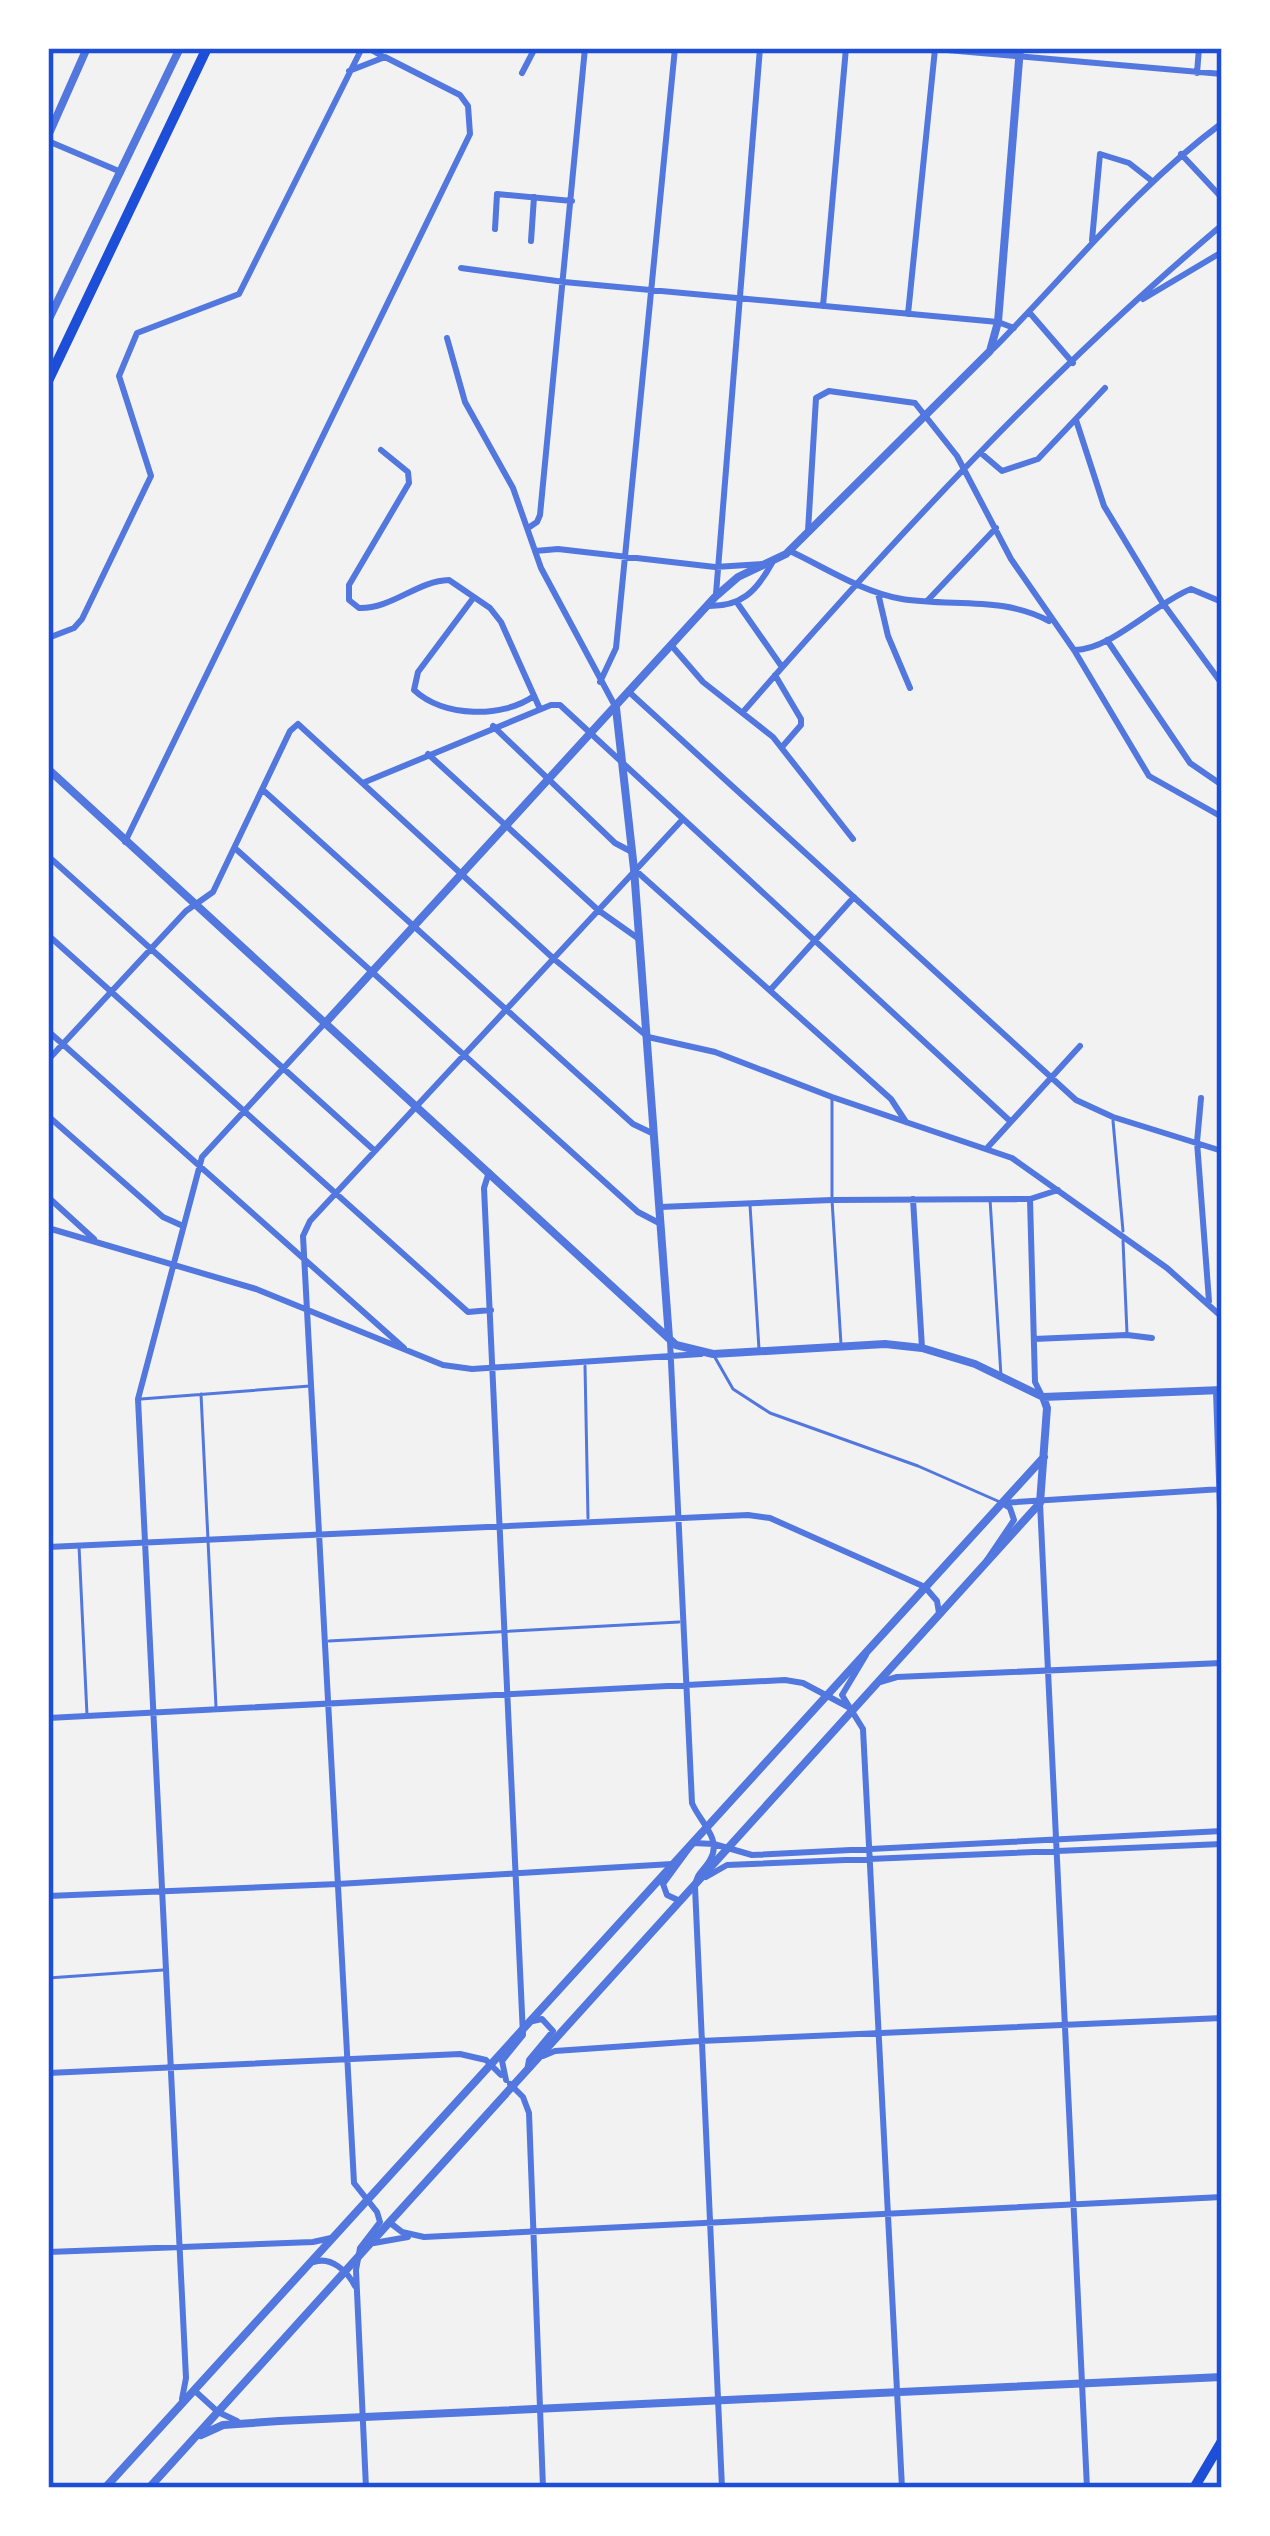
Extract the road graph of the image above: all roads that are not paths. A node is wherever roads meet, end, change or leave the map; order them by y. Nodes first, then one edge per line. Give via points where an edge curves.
1 (87, 48) edge
2 (180, 48) edge
3 (207, 48) edge
4 (365, 48) edge
5 (535, 48) edge
6 (586, 48) edge
7 (675, 48) edge
8 (760, 48) edge
9 (846, 48) edge
10 (924, 48) edge
11 (1199, 48) edge
12 (935, 49) edge
13 (1019, 52) edge
14 (385, 57) junction
15 (350, 71) junction
16 (1197, 73) junction
17 (523, 74) dead end
18 (1222, 74) edge
19 (1222, 123) edge
20 (48, 139) edge
21 (1181, 154) junction
22 (121, 172) junction
23 (1152, 181) junction
24 (534, 197) junction
25 (1222, 198) edge
26 (572, 201) junction
27 (1222, 225) edge
28 (495, 229) dead end
29 (531, 241) dead end
30 (1092, 242) junction
31 (1222, 252) edge
32 (461, 268) dead end
33 (564, 282) junction
34 (652, 289) junction
35 (740, 298) junction
36 (1136, 302) junction
37 (823, 306) junction
38 (1030, 312) junction
39 (908, 314) junction
40 (48, 321) edge
41 (998, 322) junction
42 (1014, 328) junction
43 (447, 338) dead end
44 (990, 352) junction
45 (1072, 362) junction
46 (48, 381) edge
47 (1105, 388) dead end
48 (926, 417) junction
49 (1076, 420) junction
50 (381, 450) dead end
51 (982, 454) junction
52 (965, 469) junction
53 (528, 528) junction
54 (996, 528) junction
55 (808, 534) junction
56 (535, 550) junction
57 (790, 551) junction
58 (624, 557) junction
59 (772, 563) junction
60 (715, 567) junction
61 (859, 585) junction
62 (878, 592) junction
63 (474, 597) junction
64 (715, 597) junction
65 (928, 600) junction
66 (1162, 602) junction
67 (1222, 602) edge
68 (738, 604) junction
69 (707, 606) junction
70 (1053, 623) junction
71 (48, 638) edge
72 (1107, 640) junction
73 (670, 645) junction
74 (1074, 650) junction
75 (782, 667) junction
76 (775, 675) junction
77 (600, 682) junction
78 (1222, 684) edge
79 (910, 688) dead end
80 (628, 691) junction
81 (534, 696) junction
82 (615, 706) junction
83 (540, 709) junction
84 (743, 712) junction
85 (493, 726) junction
86 (591, 734) junction
87 (782, 747) junction
88 (428, 754) junction
89 (622, 763) junction
90 (48, 769) edge
91 (548, 779) junction
92 (363, 783) junction
93 (1222, 785) edge
94 (263, 790) junction
95 (1222, 817) edge
96 (683, 819) junction
97 (505, 826) junction
98 (854, 839) dead end
99 (125, 842) junction
100 (236, 849) junction
101 (632, 852) junction
102 (48, 856) edge
103 (634, 869) junction
104 (462, 873) junction
105 (854, 897) junction
106 (195, 904) junction
107 (598, 910) junction
108 (416, 926) junction
109 (48, 934) edge
110 (639, 939) junction
111 (815, 940) junction
112 (149, 948) junction
113 (554, 958) junction
114 (373, 972) junction
115 (772, 989) junction
116 (110, 991) junction
117 (508, 1009) junction
118 (327, 1022) junction
119 (48, 1031) edge
120 (648, 1037) junction
121 (62, 1044) junction
122 (1080, 1046) dead end
123 (466, 1055) junction
124 (48, 1060) edge
125 (283, 1068) junction
126 (1052, 1080) junction
127 (832, 1097) junction
128 (1201, 1099) dead end
129 (418, 1106) junction
130 (243, 1110) junction
131 (48, 1116) edge
132 (1113, 1118) junction
133 (1010, 1121) junction
134 (906, 1122) junction
135 (654, 1134) junction
136 (1197, 1142) junction
137 (988, 1147) junction
138 (375, 1151) junction
139 (1222, 1151) edge
140 (199, 1167) junction
141 (489, 1172) junction
142 (1058, 1190) junction
143 (338, 1191) junction
144 (48, 1197) edge
145 (913, 1199) junction
146 (990, 1199) junction
147 (1030, 1199) junction
148 (832, 1200) junction
149 (750, 1205) junction
150 (660, 1208) junction
151 (662, 1224) junction
152 (183, 1226) junction
153 (48, 1228) edge
154 (1123, 1237) junction
155 (97, 1242) junction
156 (1207, 1248) junction
157 (1222, 1248) edge
158 (302, 1258) junction
159 (172, 1264) junction
160 (1209, 1304) junction
161 (307, 1309) junction
162 (491, 1310) junction
163 (1222, 1317) edge
164 (1127, 1335) junction
165 (1152, 1338) dead end
166 (670, 1339) junction
167 (1034, 1340) junction
168 (842, 1346) junction
169 (922, 1348) junction
170 (407, 1351) junction
171 (759, 1351) junction
172 (701, 1354) junction
173 (713, 1354) junction
174 (670, 1357) junction
175 (585, 1361) junction
176 (494, 1367) junction
177 (1000, 1377) junction
178 (312, 1386) junction
179 (1219, 1390) edge
180 (201, 1394) junction
181 (1043, 1397) junction
182 (138, 1399) junction
183 (1045, 1456) junction
184 (1220, 1489) edge
185 (1002, 1503) junction
186 (1040, 1503) junction
187 (677, 1517) junction
188 (588, 1520) junction
189 (499, 1525) junction
190 (320, 1534) junction
191 (210, 1538) junction
192 (144, 1542) junction
193 (48, 1546) edge
194 (80, 1546) junction
195 (982, 1568) junction
196 (1222, 1568) edge
197 (925, 1587) junction
198 (938, 1616) junction
199 (681, 1622) junction
200 (503, 1631) junction
201 (324, 1642) junction
202 (867, 1652) junction
203 (1222, 1663) edge
204 (1049, 1671) junction
205 (880, 1682) junction
206 (684, 1686) junction
207 (507, 1693) junction
208 (826, 1695) junction
209 (326, 1706) junction
210 (216, 1709) junction
211 (855, 1711) junction
212 (150, 1713) junction
213 (87, 1717) junction
214 (48, 1718) edge
215 (705, 1826) junction
216 (1222, 1831) edge
217 (1055, 1840) junction
218 (714, 1844) junction
219 (1222, 1844) edge
220 (688, 1846) junction
221 (871, 1847) junction
222 (730, 1849) junction
223 (1056, 1852) junction
224 (871, 1861) junction
225 (672, 1864) junction
226 (516, 1872) junction
227 (699, 1883) junction
228 (338, 1884) junction
229 (160, 1889) junction
230 (48, 1896) edge
231 (684, 1900) junction
232 (163, 1970) junction
233 (48, 1978) edge
234 (1222, 2018) edge
235 (531, 2021) junction
236 (1066, 2026) junction
237 (523, 2030) junction
238 (878, 2035) junction
239 (700, 2041) junction
240 (543, 2056) junction
241 (345, 2060) junction
242 (491, 2065) junction
243 (169, 2068) junction
244 (48, 2073) edge
245 (524, 2077) junction
246 (506, 2080) junction
247 (514, 2088) junction
248 (1222, 2197) edge
249 (1074, 2203) junction
250 (373, 2208) junction
251 (889, 2212) junction
252 (708, 2222) junction
253 (390, 2223) junction
254 (532, 2230) junction
255 (339, 2234) junction
256 (424, 2237) junction
257 (178, 2245) junction
258 (369, 2246) junction
259 (48, 2252) edge
260 (358, 2259) junction
261 (313, 2263) junction
262 (345, 2272) junction
263 (356, 2289) junction
264 (1222, 2377) edge
265 (186, 2378) junction
266 (1082, 2381) junction
267 (898, 2390) junction
268 (196, 2391) junction
269 (717, 2400) junction
270 (538, 2410) junction
271 (218, 2412) junction
272 (362, 2416) junction
273 (172, 2417) junction
274 (251, 2422) junction
275 (194, 2439) junction
276 (1222, 2440) edge
277 (101, 2488) edge
278 (149, 2488) edge
279 (366, 2488) edge
280 (543, 2488) edge
281 (722, 2488) edge
282 (902, 2488) edge
283 (1087, 2488) edge
284 (1194, 2488) edge

1 - 20 street
2 - 22 street
3 - 46 main road
4 - 14 street
4 - 15 street
5 - 17 street
6 - 26 street
7 - 34 street
8 - 35 street
9 - 37 street
10 - 12 street
11 - 16 street
12 - 13 street
12 - 39 street
13 - 16 street
13 - 41 street
14 - 15 street
14 - 99 street via 460,95 471,121 464,149
15 - 71 street via 239,294 137,333 119,376 151,476 82,619
16 - 18 street
19 - 21 street
20 - 22 street
21 - 23 street
21 - 25 street
22 - 40 street
23 - 30 street
23 - 30 street via 1100,154
24 - 26 street
24 - 28 street via 497,194
24 - 29 street
26 - 33 street
27 - 36 street
30 - 38 street
31 - 36 street
32 - 33 street
33 - 34 street
33 - 53 street via 540,514
34 - 35 street
34 - 58 street
35 - 37 street
35 - 60 street
36 - 45 street
37 - 39 street
38 - 42 street
38 - 45 street
39 - 41 street
41 - 42 street
41 - 44 street
42 - 44 street
43 - 53 street via 465,402
44 - 48 street
45 - 51 street
47 - 49 street
48 - 52 street
48 - 55 street
48 - 55 street via 908,401 820,394
49 - 51 street via 1030,464 1003,471
49 - 66 street via 1104,506
50 - 63 street via 410,477 349,584 352,603 381,607 439,580
51 - 52 street
52 - 54 street
52 - 61 street
53 - 56 street
54 - 65 street
54 - 70 street
55 - 57 street
56 - 58 street
56 - 77 street
57 - 59 street
57 - 61 street
58 - 60 street
58 - 77 street via 616,649
59 - 60 street
59 - 64 street
59 - 68 street
60 - 64 street
61 - 62 street
61 - 75 street
62 - 65 street
62 - 79 street
63 - 81 street via 501,622
63 - 81 street via 418,672 414,690 467,711 513,709
64 - 69 street
65 - 70 street via 1007,604
66 - 67 street via 1195,589
66 - 72 street
66 - 78 street
68 - 69 street
68 - 75 street
69 - 73 street
70 - 74 street
72 - 74 street
72 - 93 street via 1190,763
73 - 80 street
73 - 84 street
74 - 95 street via 1149,776
75 - 76 street
76 - 84 street
76 - 87 street via 801,719
77 - 82 street
80 - 82 street
80 - 105 street
81 - 83 street
82 - 86 street
82 - 89 street
83 - 85 street
83 - 86 street via 560,705
84 - 87 street
85 - 88 street
85 - 91 street
86 - 89 street
86 - 91 street
87 - 98 street
88 - 92 street
88 - 97 street
89 - 96 street
89 - 101 street
90 - 99 street
91 - 97 street
91 - 101 street
92 - 94 street via 298,724
92 - 104 street
94 - 100 street
94 - 108 street
96 - 103 street
96 - 111 street
97 - 104 street
97 - 107 street
99 - 106 street
100 - 106 street via 213,892
100 - 114 street
101 - 103 street
102 - 112 street
103 - 107 street
103 - 110 street
103 - 115 street
104 - 108 street
104 - 113 street
105 - 111 street
105 - 126 street
106 - 112 street
106 - 118 street
107 - 110 street
107 - 113 street
108 - 114 street
108 - 117 street
109 - 116 street
110 - 120 street
111 - 115 street
111 - 133 street
112 - 116 street
112 - 125 street
113 - 117 street
113 - 120 street
114 - 118 street
114 - 123 street
115 - 134 street
116 - 121 street
116 - 130 street
117 - 123 street
117 - 135 street via 633,1124
118 - 125 street
118 - 129 street
119 - 121 street
120 - 127 street via 715,1052
120 - 135 street
121 - 124 street
121 - 140 street
122 - 126 street
123 - 129 street
123 - 151 street via 638,1212
125 - 130 street
125 - 138 street
126 - 132 street
126 - 133 street
127 - 134 street
127 - 148 lane
128 - 136 street
129 - 138 street
129 - 141 street
130 - 140 street
130 - 143 street
131 - 152 street
132 - 136 street
132 - 154 lane
133 - 137 street
134 - 137 street
135 - 150 street
136 - 139 street
136 - 156 street
137 - 142 street
138 - 143 street
140 - 152 street
140 - 158 street
141 - 162 street
141 - 166 street
142 - 147 street
142 - 154 street
143 - 158 street via 305,1229
143 - 162 street via 468,1312
144 - 155 street
145 - 146 street
145 - 148 street
145 - 169 street
146 - 147 street
146 - 177 lane
147 - 167 street
148 - 149 street
148 - 168 lane
149 - 150 street
149 - 171 lane
150 - 151 street
151 - 166 street
152 - 159 street
153 - 155 street
154 - 160 street
154 - 164 lane
155 - 159 street
156 - 157 street
156 - 160 street
158 - 161 street
158 - 170 street
159 - 161 street
159 - 182 street
160 - 163 street
161 - 170 street
161 - 178 street
162 - 176 street
164 - 165 street
164 - 167 street
166 - 172 street
166 - 174 street
167 - 181 street
168 - 169 street
168 - 171 street
169 - 177 street
170 - 176 street via 443,1366
171 - 173 street
172 - 173 street
172 - 174 street
173 - 185 lane via 733,1389 770,1413
174 - 175 street
174 - 187 street
175 - 176 street
175 - 188 lane
176 - 189 street
177 - 181 street
178 - 180 lane
178 - 190 street
179 - 181 street
179 - 184 street
180 - 182 lane
180 - 191 lane
181 - 183 street
182 - 192 street
183 - 185 street
183 - 186 street
184 - 186 street
184 - 196 street
185 - 186 street
185 - 195 street via 1014,1520
185 - 197 street
186 - 195 street
186 - 204 street
187 - 188 street
187 - 197 street via 770,1518
187 - 199 street
188 - 189 street
189 - 190 street
189 - 200 street
190 - 191 street
190 - 201 street
191 - 192 street
191 - 210 lane
192 - 194 street
192 - 212 street
193 - 194 street
194 - 213 lane
195 - 198 street
197 - 198 street
197 - 202 street
198 - 205 street
199 - 200 lane
199 - 206 street
200 - 201 lane
200 - 207 street
201 - 209 street
202 - 208 street
202 - 211 street via 842,1691
203 - 204 street
204 - 205 street
204 - 217 street
205 - 211 street
206 - 207 street
206 - 208 street via 792,1680
206 - 215 street via 692,1803
207 - 209 street
207 - 226 street
208 - 211 street
208 - 215 street
209 - 210 street
209 - 228 street
210 - 212 street
211 - 221 street
211 - 222 street
212 - 213 street
212 - 229 street
213 - 214 street
215 - 218 street
215 - 220 street
216 - 217 street
217 - 221 street
217 - 223 street
218 - 220 street
218 - 222 street
218 - 227 street
219 - 223 street
220 - 225 street
220 - 231 street via 662,1888
221 - 222 street via 752,1855
221 - 224 street
222 - 227 street
223 - 224 street
223 - 236 street
224 - 227 street via 727,1865
224 - 238 street
225 - 226 street
225 - 235 street
226 - 228 street
226 - 237 street
227 - 231 street
227 - 239 street
228 - 229 street
228 - 241 street
229 - 230 street
229 - 232 street
231 - 240 street
232 - 233 lane
232 - 243 street
234 - 236 street
235 - 237 street
235 - 245 street via 542,2019 553,2031
236 - 238 street
236 - 249 street
237 - 242 street
237 - 246 street via 502,2061
238 - 239 street
238 - 251 street
239 - 240 street
239 - 252 street
240 - 245 street
241 - 242 street via 460,2054
241 - 243 street
241 - 250 street via 354,2183
242 - 246 street
242 - 250 street
243 - 244 street
243 - 257 street
245 - 246 street
245 - 247 street
246 - 247 street
247 - 253 street
247 - 254 street via 529,2113
248 - 249 street
249 - 251 street
249 - 266 street
250 - 253 street
250 - 255 street
250 - 260 street via 380,2225
251 - 252 street
251 - 267 street
252 - 254 street
252 - 269 street
253 - 256 street
253 - 258 street
254 - 256 street
254 - 270 street
255 - 257 street via 313,2242
255 - 261 street
256 - 258 street
257 - 259 street
257 - 265 street
258 - 260 street
260 - 262 street
260 - 263 street
261 - 262 street via 325,2260
261 - 268 street
262 - 263 street
262 - 271 street
263 - 272 street
264 - 266 street
265 - 268 street
265 - 273 street
266 - 267 street
266 - 283 street
267 - 269 street
267 - 282 street
268 - 271 street
268 - 273 street
269 - 270 street
269 - 281 street
270 - 272 street
270 - 280 street
271 - 274 street
271 - 275 street
272 - 274 street
272 - 279 street
273 - 277 street
274 - 275 street
275 - 278 street
276 - 284 main road

